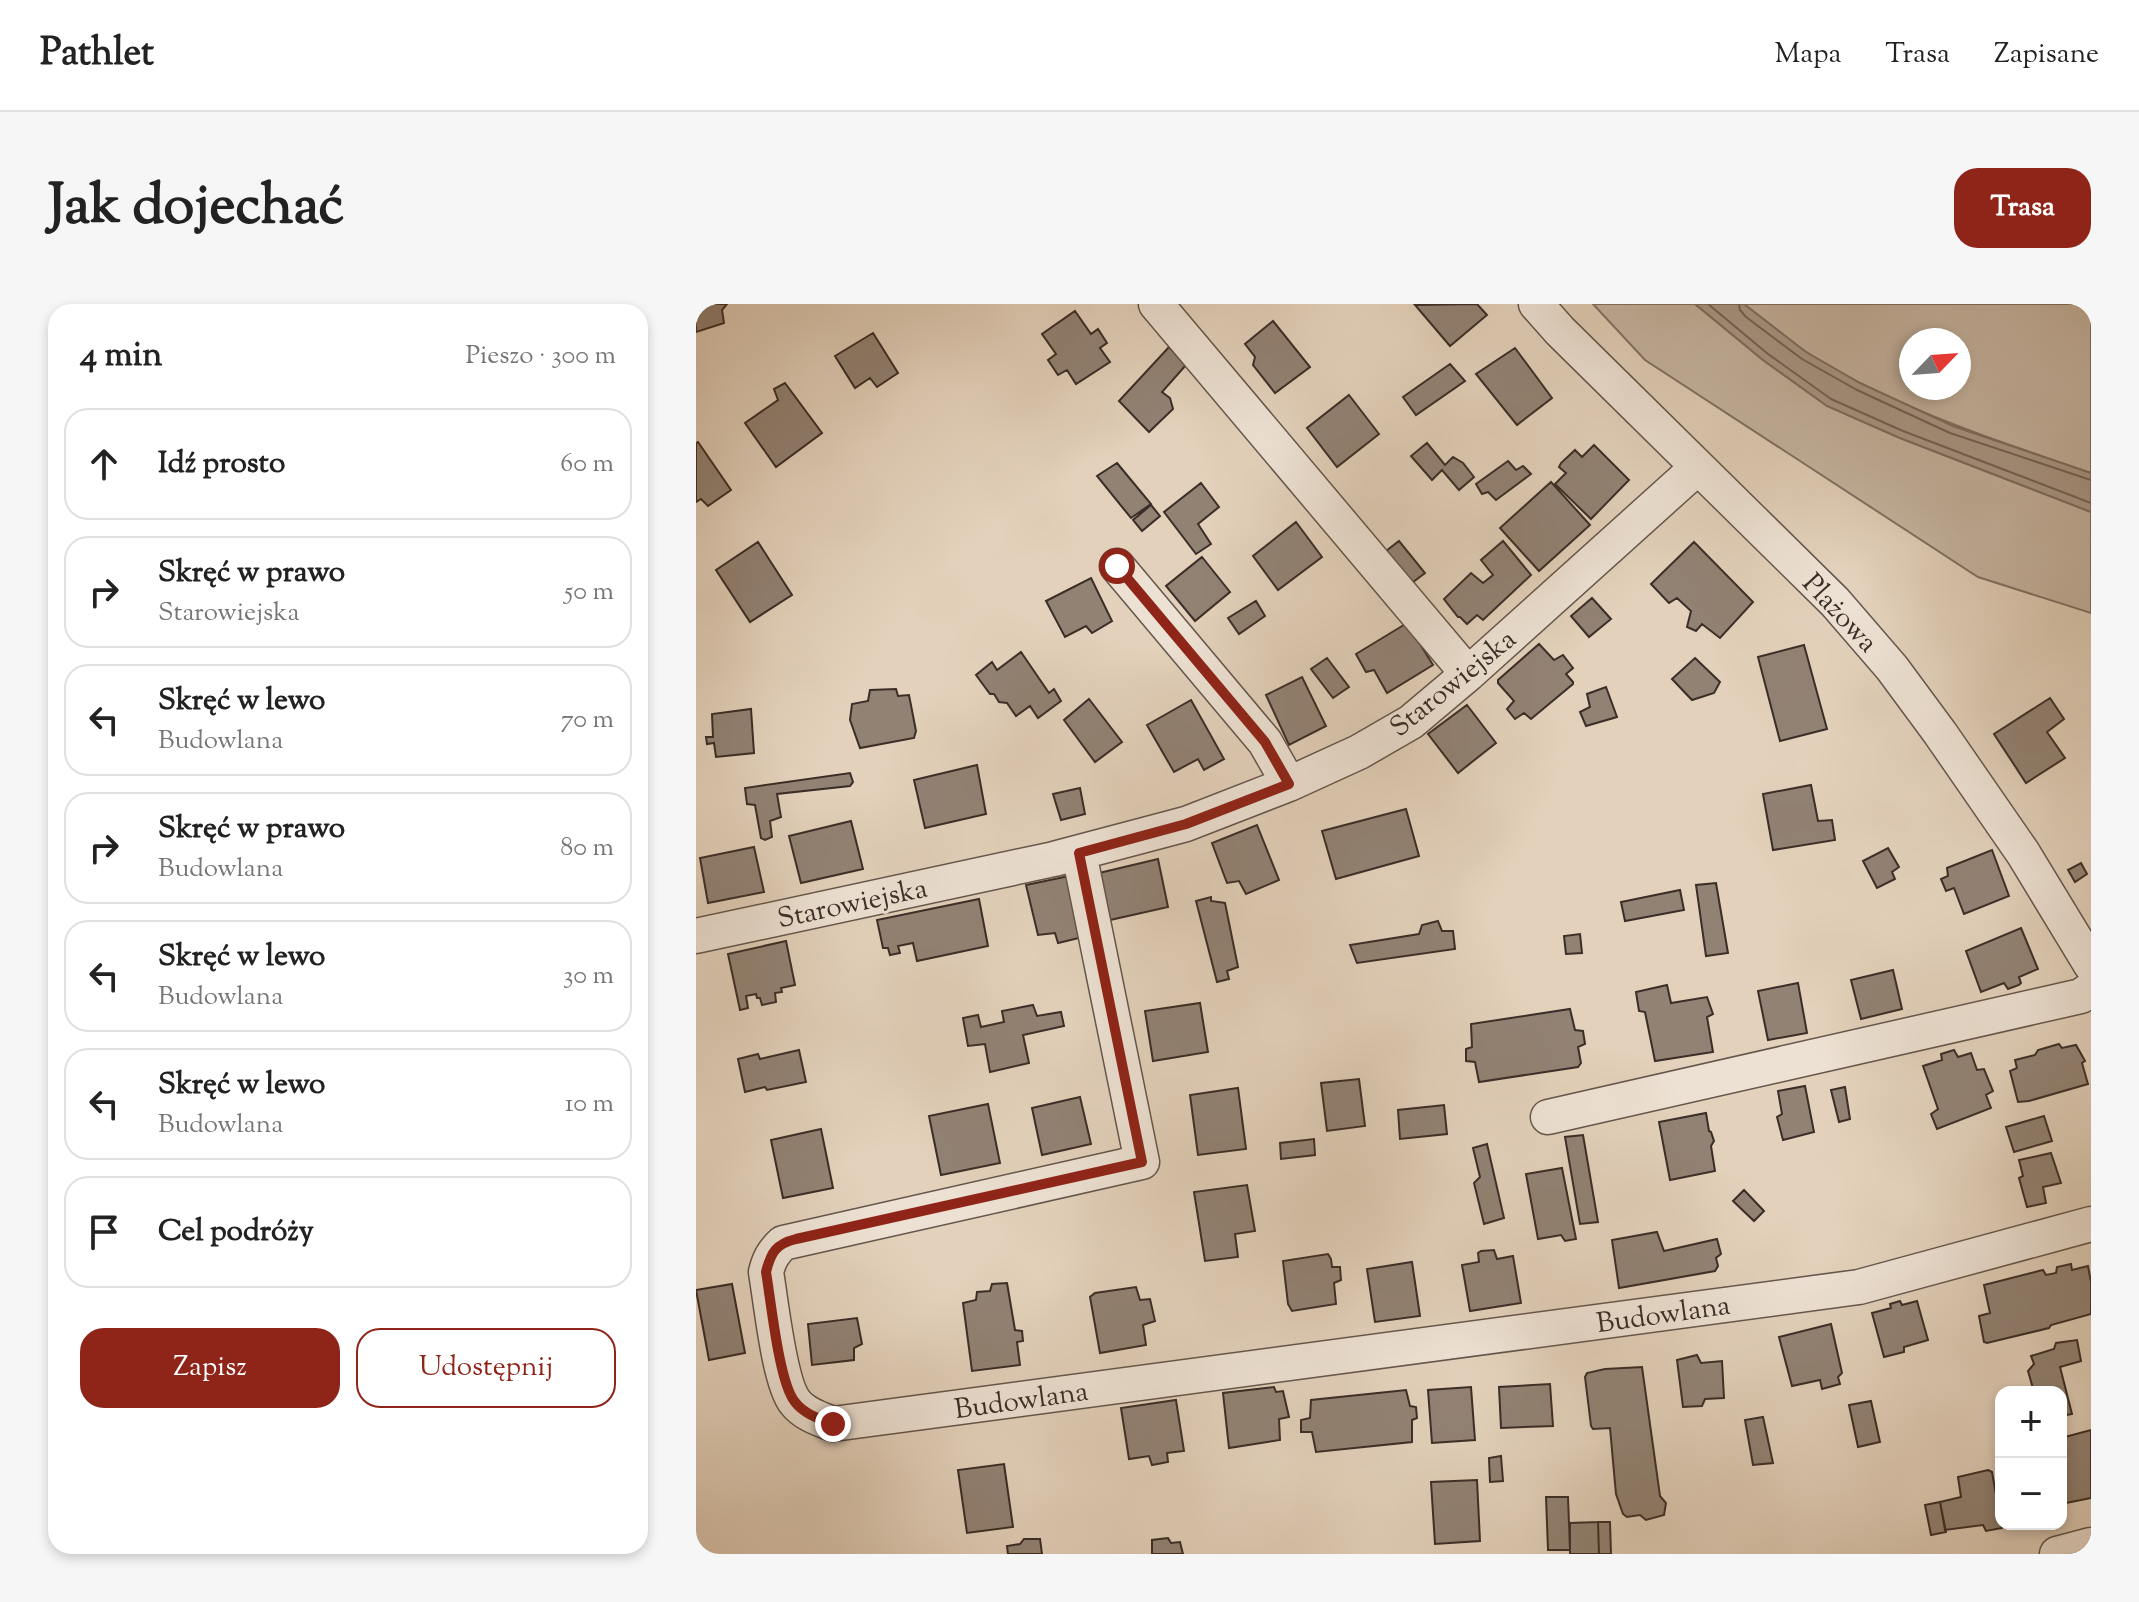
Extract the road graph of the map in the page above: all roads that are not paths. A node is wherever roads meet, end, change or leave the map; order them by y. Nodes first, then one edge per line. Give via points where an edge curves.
1 (1156, 304) edge
2 (1536, 304) edge
3 (1698, 467) junction
4 (1117, 566) dead end
5 (1468, 674) junction
6 (1289, 784) junction
7 (1079, 853) junction
8 (696, 936) edge
9 (2091, 965) edge
10 (2091, 989) edge
11 (1548, 1117) dead end
12 (2091, 1224) edge
13 (2091, 1545) edge
14 (2057, 1554) edge

1 - 5 street
2 - 3 street, Plażowa
3 - 5 street, Starowiejska
3 - 9 street, Plażowa via 1835,602 1892,668 2023,853
4 - 6 street via 1265,742
5 - 6 street, Starowiejska via 1411,722
6 - 7 street, Starowiejska via 1186,824
7 - 8 street, Starowiejska
7 - 12 street, Budowlana via 1142,1162 783,1243 766,1272 786,1386 807,1413 833,1424 1859,1287
10 - 11 street via 2066,1000
13 - 14 street

